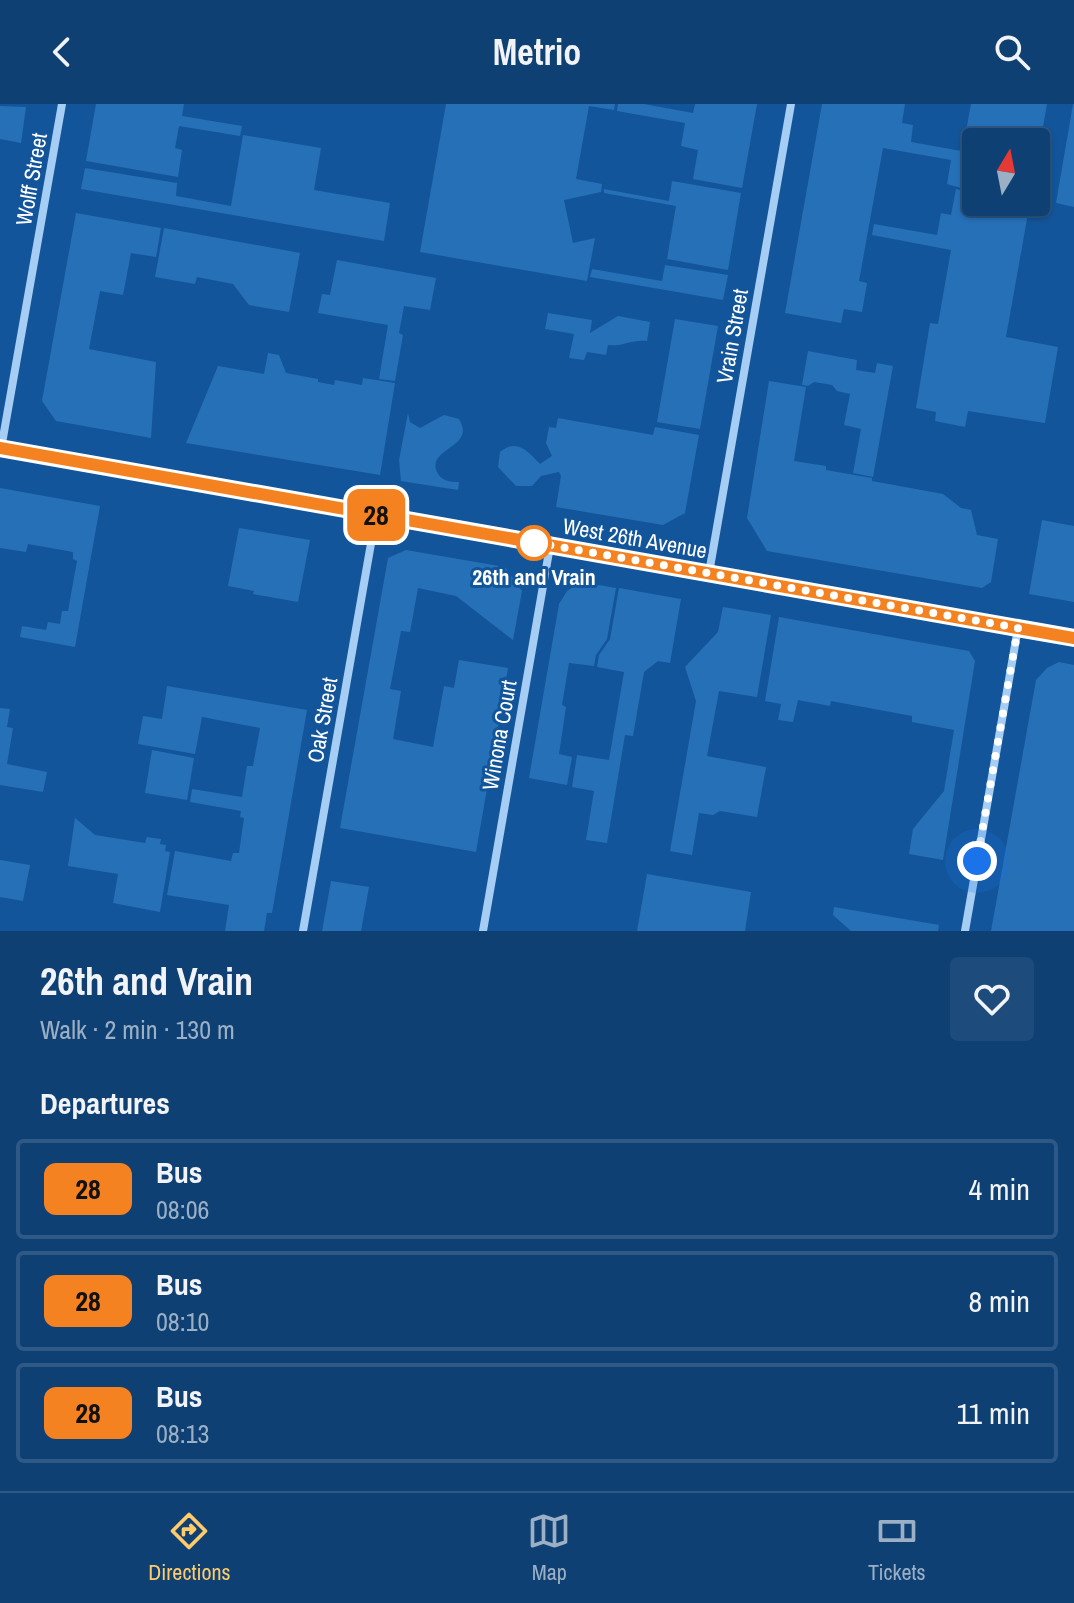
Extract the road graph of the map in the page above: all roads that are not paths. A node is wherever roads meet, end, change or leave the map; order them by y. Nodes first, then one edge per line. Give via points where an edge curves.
1 (62, 104) edge
2 (791, 104) edge
3 (1, 448) edge
4 (376, 515) junction
5 (550, 545) junction
6 (709, 573) junction
7 (1018, 628) junction
8 (1074, 638) edge
9 (303, 931) edge
10 (483, 931) edge
11 (965, 931) edge

1 - 3 street, Wolff Street
2 - 6 street, Vrain Street
3 - 4 street, West 26th Avenue
4 - 5 street, West 26th Avenue
4 - 9 street, Oak Street
5 - 6 street, West 26th Avenue
5 - 10 street, Winona Court
6 - 7 street, West 26th Avenue
7 - 8 street, West 26th Avenue
7 - 11 street

